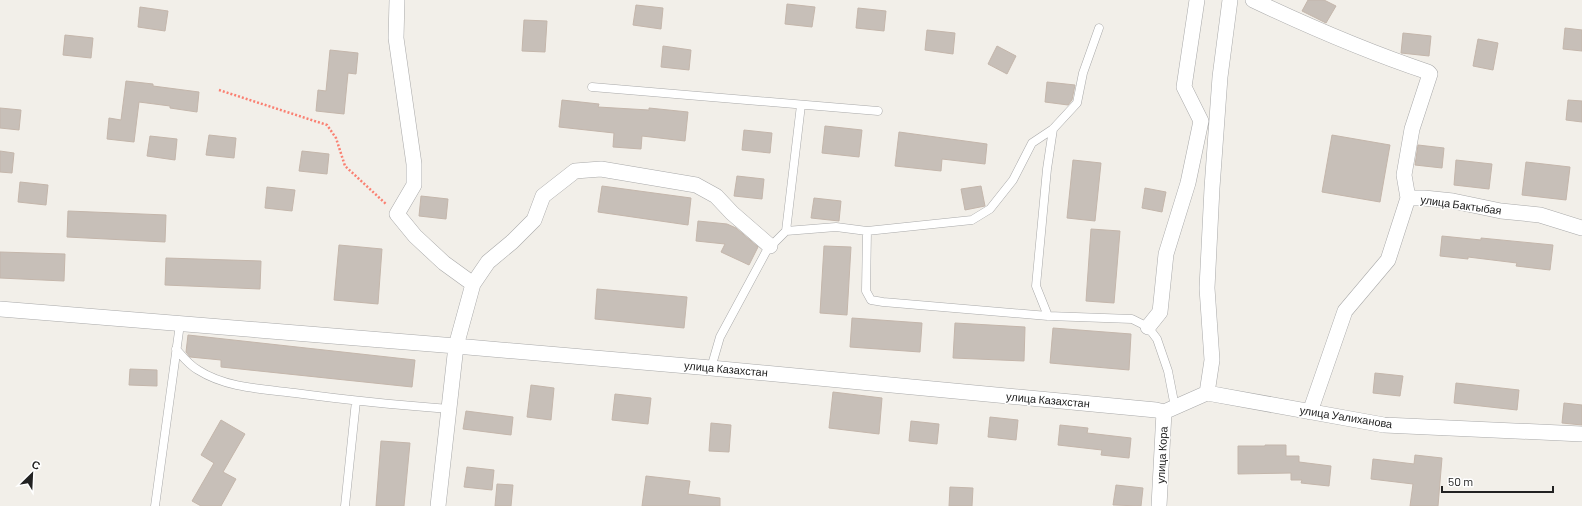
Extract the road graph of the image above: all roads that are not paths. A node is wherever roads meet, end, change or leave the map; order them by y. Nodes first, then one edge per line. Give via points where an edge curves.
1 (397, 0) edge
2 (1197, 0) edge
3 (1230, 0) edge
4 (1253, 0) edge
5 (1099, 28) dead end
6 (592, 87) dead end
7 (801, 105) junction
8 (878, 111) dead end
9 (1053, 130) junction
10 (1408, 198) junction
11 (1582, 228) edge
12 (786, 231) junction
13 (868, 231) junction
14 (770, 246) junction
15 (473, 284) junction
16 (0, 309) edge
17 (1048, 316) junction
18 (180, 324) junction
19 (1148, 327) junction
20 (456, 346) junction
21 (176, 349) junction
22 (711, 368) junction
23 (1207, 393) junction
24 (356, 401) junction
25 (449, 409) junction
26 (1165, 410) junction
27 (1310, 412) junction
28 (1582, 434) edge
29 (155, 506) edge
30 (345, 506) edge
31 (438, 506) edge
32 (1159, 506) edge

1 - 15 street via 396,38 414,164 414,185 396,214 444,263
2 - 19 street via 1184,87 1200,121 1188,183 1166,254 1160,312
3 - 23 street via 1220,77 1212,188 1207,288 1212,360
4 - 10 street via 1345,41 1430,74 1412,130 1404,175
5 - 9 lane via 1083,73 1077,103
6 - 7 lane
7 - 8 lane
7 - 12 lane
9 - 13 lane via 1032,143 1013,180 990,209 972,220
9 - 17 lane via 1036,286
10 - 11 street, улица Бактыбая via 1445,200 1501,211 1540,215
10 - 27 street, улица Бактыбая via 1388,260 1346,311
12 - 13 lane via 836,226
12 - 14 lane
13 - 17 lane via 866,291 871,300
14 - 15 street via 716,196 696,185 601,169 575,171 543,196 534,220 488,262
14 - 22 lane via 720,337
15 - 20 street
16 - 18 street, улица Казахстан
17 - 19 lane via 1132,319
18 - 20 street, улица Казахстан
18 - 21 lane
19 - 26 lane via 1157,339 1168,372
20 - 22 street, улица Казахстан
20 - 25 street
21 - 24 lane via 198,370 225,382 252,388
21 - 29 lane
22 - 26 street, улица Казахстан
23 - 26 street
23 - 27 street, улица Уалиханова
24 - 25 lane
24 - 30 lane
25 - 31 street
26 - 32 street, улица Кора
27 - 28 street, улица Уалиханова via 1384,425

